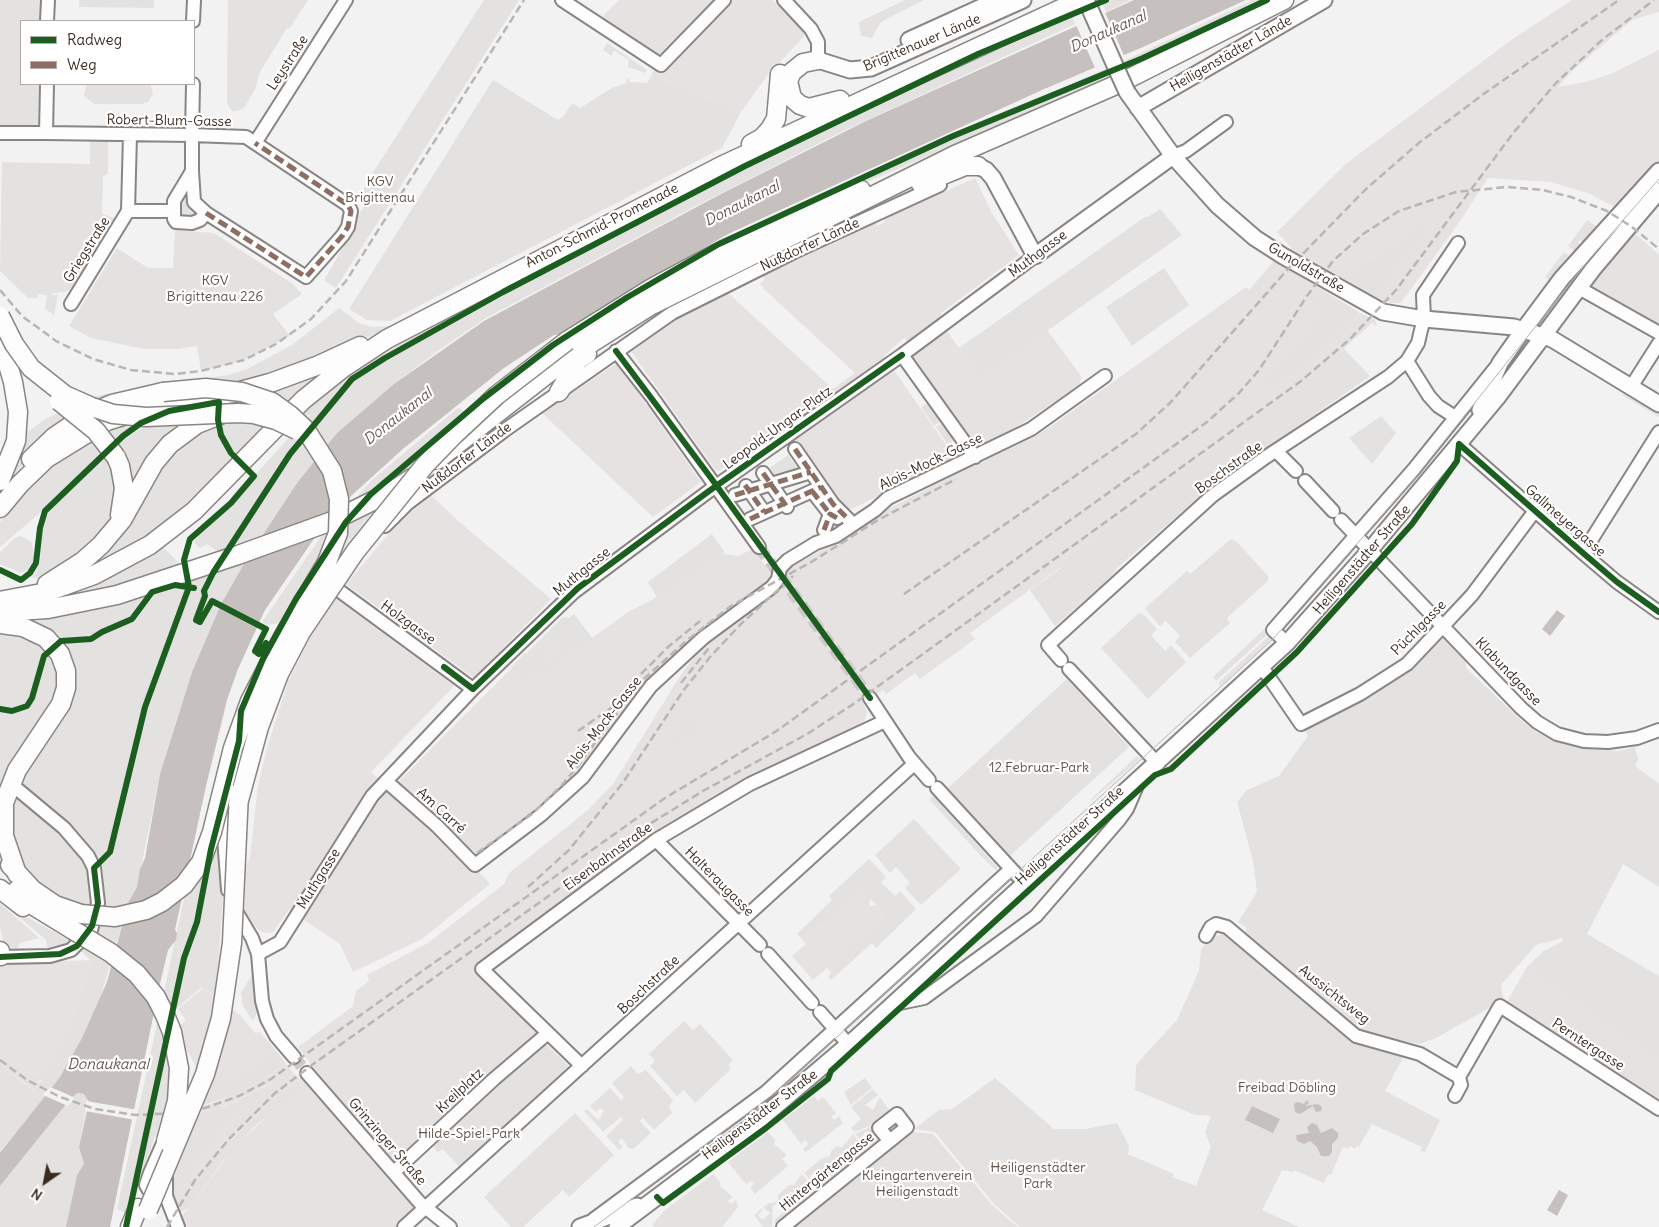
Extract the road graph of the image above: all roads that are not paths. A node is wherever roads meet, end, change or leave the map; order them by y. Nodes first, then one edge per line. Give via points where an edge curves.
1 (48, 0) edge
2 (194, 0) edge
3 (346, 0) edge
4 (562, 0) edge
5 (724, 0) edge
6 (784, 0) edge
7 (997, 0) edge
8 (1023, 0) edge
9 (1080, 0) edge
10 (1086, 0) edge
11 (1284, 0) edge
12 (1324, 0) edge
13 (48, 20) edge
14 (193, 20) edge
15 (818, 55) junction
16 (902, 81) junction
17 (47, 85) edge
18 (193, 85) edge
19 (1128, 95) junction
20 (1226, 122) dead end
21 (0, 133) edge
22 (46, 133) junction
23 (130, 135) junction
24 (192, 135) junction
25 (255, 143) junction
26 (955, 155) junction
27 (1173, 156) junction
28 (721, 166) junction
29 (978, 166) junction
30 (192, 171) junction
31 (1659, 171) edge
32 (1659, 192) edge
33 (128, 211) junction
34 (206, 213) junction
35 (173, 215) junction
36 (793, 236) junction
37 (1458, 243) dead end
38 (1035, 256) junction
39 (690, 286) junction
40 (1579, 288) junction
41 (71, 304) dead end
42 (0, 316) edge
43 (1424, 319) junction
44 (411, 326) junction
45 (1524, 329) junction
46 (1659, 333) edge
47 (1542, 335) junction
48 (0, 338) edge
49 (1659, 343) edge
50 (616, 351) junction
51 (902, 355) junction
52 (1407, 361) junction
53 (1500, 363) junction
54 (1105, 376) dead end
55 (1631, 387) junction
56 (853, 390) joint
57 (559, 392) junction
58 (1659, 404) edge
59 (224, 413) junction
60 (1455, 417) junction
61 (1472, 427) junction
62 (1659, 432) edge
63 (312, 440) junction
64 (1459, 444) junction
65 (796, 449) dead end
66 (1277, 452) junction
67 (975, 457) junction
68 (811, 472) junction
69 (763, 473) dead end
70 (0, 481) edge
71 (771, 485) junction
72 (717, 486) junction
73 (747, 488) junction
74 (817, 489) junction
75 (735, 495) dead end
76 (785, 505) junction
77 (0, 509) edge
78 (764, 512) junction
79 (1534, 512) junction
80 (750, 519) dead end
81 (113, 530) junction
82 (824, 530) dead end
83 (1356, 536) junction
84 (760, 547) tunnel mouth
85 (1370, 550) junction
86 (1583, 553) junction
87 (326, 581) junction
88 (25, 598) junction
89 (0, 601) edge
90 (0, 612) edge
91 (1659, 612) edge
92 (0, 624) edge
93 (1443, 626) junction
94 (1288, 643) junction
95 (269, 663) junction
96 (1262, 667) junction
97 (473, 689) junction
98 (870, 698) tunnel mouth
99 (885, 721) junction
100 (1659, 730) edge
101 (914, 764) junction
102 (1158, 764) junction
103 (386, 780) junction
104 (1138, 781) junction
105 (10, 783) junction
106 (238, 804) junction
107 (656, 840) junction
108 (0, 853) edge
109 (475, 865) joint
110 (1012, 869) junction
111 (0, 871) edge
112 (17, 874) junction
113 (1026, 885) junction
114 (0, 889) edge
115 (738, 923) junction
116 (73, 930) junction
117 (1206, 936) dead end
118 (0, 951) edge
119 (258, 954) junction
120 (0, 957) edge
121 (896, 1004) junction
122 (836, 1029) junction
123 (548, 1033) junction
124 (849, 1045) junction
125 (294, 1057) tunnel mouth
126 (582, 1066) junction
127 (307, 1073) tunnel mouth
128 (1459, 1077) junction
129 (1456, 1096) dead end
130 (1659, 1109) edge
131 (890, 1141) dead end
132 (394, 1172) junction
133 (150, 1173) junction
134 (166, 1178) junction
135 (166, 1196) junction
136 (652, 1201) junction
137 (426, 1208) junction
138 (623, 1224) edge
139 (583, 1226) edge
140 (130, 1227) edge
141 (142, 1227) edge
142 (178, 1227) edge
143 (404, 1227) edge
144 (450, 1227) edge
145 (783, 1227) edge

1 - 13 street
2 - 14 street
3 - 25 street, Leystraße
4 - 5 street via 661,65
6 - 15 street via 811,29 818,42
7 - 15 main road, Brigittenauer Lände via 868,59
8 - 15 main road, Brigittenauer Lände via 870,68 850,70
9 - 16 highway, Brigittenauer Lände
10 - 19 main road, Gunoldstraße, bridge
11 - 19 highway, Heiligenstädter Lände
12 - 19 main road, Heiligenstädter Lände
15 - 16 highway via 798,65 788,82 792,98 809,108 841,100 889,80
15 - 28 highway via 806,51 784,67 779,81 776,119 770,130 762,138 735,152
16 - 28 highway, Brigittenauer Lände
17 - 22 street
18 - 24 street
19 - 26 highway, Nußdorfer Lände
19 - 27 main road, Gunoldstraße
20 - 27 street, Muthgasse via 1186,151
21 - 22 street, Robert-Blum-Gasse
22 - 23 street, Robert-Blum-Gasse
23 - 24 street, Robert-Blum-Gasse
23 - 33 street, Griegstraße
24 - 25 street, Robert-Blum-Gasse via 246,137
24 - 30 street
25 - 34 street, Robert-Blum-Gasse via 348,205 351,211 348,227 306,277
26 - 36 highway, Nußdorfer Lände
26 - 106 highway, bridge via 824,204 717,252 567,341 497,395 425,465 355,552 301,632 267,704
27 - 38 main road, Muthgasse
27 - 43 main road, Gunoldstraße via 1217,205 1255,238 1383,312
28 - 44 highway, Brigittenauer Lände
29 - 36 highway via 965,166
29 - 38 main road via 993,178
29 - 50 street, Nußdorfer Lände via 672,313
30 - 34 street via 194,202
30 - 35 street via 176,198
31 - 45 main road, Heiligenstädter Straße via 1562,278
32 - 40 main road, Heiligenstädter Straße
33 - 35 street, Griegstraße
33 - 41 street, Griegstraße
34 - 35 street, Griegstraße via 192,223 176,222
36 - 39 highway, Nußdorfer Lände
37 - 43 street, Boschstraße via 1423,295
38 - 51 street, Muthgasse
39 - 57 highway via 578,360
39 - 90 highway, Nußdorfer Lände via 606,333 512,400 432,465 391,492 332,521 117,595 48,609
40 - 46 street
40 - 47 main road, Heiligenstädter Straße
42 - 59 highway, bridge via 31,368 53,387 83,404 113,414 146,417
43 - 45 main road, Gunoldstraße
43 - 52 street, Boschstraße via 1418,343
44 - 77 highway via 390,330 319,366 270,383 233,393 162,404 106,420 47,458
44 - 88 highway via 326,381 282,419 176,526 133,556 94,575
45 - 47 main road, Gunoldstraße
45 - 53 main road, Heiligenstädter Straße
47 - 55 main road, Gunoldstraße
47 - 61 main road, Heiligenstädter Straße
48 - 70 highway via 18,412 16,441
48 - 81 highway, bridge via 31,378 96,431 116,457 124,494
49 - 55 street
50 - 57 street, Nußdorfer Lände
50 - 72 street
51 - 56 street, Muthgasse
51 - 67 street
52 - 60 street via 1434,401
52 - 66 street, Boschstraße
53 - 60 street, Heiligenstädter Straße
53 - 61 main road, Heiligenstädter Straße
54 - 67 street, Alois-Mock-Gasse via 1030,429
55 - 58 main road, Gunoldstraße
56 - 72 street, Leopold-Ungar-Platz
57 - 87 street, Nußdorfer Lände via 408,503 356,562
59 - 63 highway, bridge via 270,418
59 - 81 highway, bridge via 178,436 160,454 131,506
60 - 83 street, Heiligenstädter Straße
61 - 64 main road, Heiligenstädter Straße
62 - 86 street
63 - 77 highway, bridge via 298,421 260,397 225,389 163,392 112,404 70,425 38,451 6,493
63 - 95 highway, bridge via 327,460 337,488 338,533 327,562
64 - 79 street, Gallmeyergasse
64 - 85 main road, Heiligenstädter Straße
65 - 68 street, Leopold-Ungar-Platz
66 - 83 street, Klabundgasse
66 - 102 street, Boschstraße via 1212,496 1048,645
67 - 109 street, Alois-Mock-Gasse via 888,498 836,536 788,560 780,568 772,587 703,638 651,686 583,777 541,815
68 - 71 street
68 - 74 street, Leopold-Ungar-Platz
69 - 71 street, Leopold-Ungar-Platz
71 - 73 street
71 - 76 street, Leopold-Ungar-Platz
72 - 84 street
72 - 97 street, Muthgasse via 578,588
73 - 75 street
73 - 78 street
74 - 76 street
74 - 82 street, Leopold-Ungar-Platz via 843,517
76 - 78 street
78 - 80 street
79 - 86 street, Gallmeyergasse
79 - 93 street, Püchlgasse via 1472,595
81 - 88 highway via 83,561
83 - 85 street, Klabundgasse
83 - 94 street, Heiligenstädter Straße via 1273,630
85 - 93 street, Klabundgasse
85 - 94 main road, Heiligenstädter Straße
86 - 91 street, Gallmeyergasse
87 - 97 street, Holzgasse
87 - 119 street, Nußdorfer Lände via 278,660 254,718 224,838 228,894
88 - 89 highway
92 - 105 highway via 23,627 46,638 60,654 66,680 61,704
93 - 96 street, Püchlgasse via 1407,664 1360,694 1301,724
93 - 100 street, Klabundgasse via 1526,713 1557,734 1584,741 1608,742 1637,738
94 - 96 main road, Heiligenstädter Straße
95 - 106 highway, bridge via 245,745
95 - 112 highway, bridge via 242,722 201,862 173,894 146,910 115,916 81,914 55,905
96 - 102 main road, Heiligenstädter Straße
97 - 103 street, Muthgasse
98 - 99 street
99 - 101 street
99 - 107 street, Eisenbahnstraße via 750,784
101 - 110 street
101 - 115 street, Boschstraße
102 - 104 main road, Heiligenstädter Straße
103 - 109 street, Am Carré
103 - 119 street, Muthgasse via 372,796 280,942
104 - 113 main road, Heiligenstädter Straße
104 - 121 street, Heiligenstädter Straße via 1119,820 1036,916 924,998
105 - 112 highway via 2,826
105 - 120 street via 64,828 88,856 94,868 98,903 90,930 71,950 50,956
106 - 141 highway, bridge via 232,943 221,1018 204,1074
107 - 115 street, Halteraugasse
107 - 123 street, Eisenbahnstraße via 482,969
108 - 112 highway
110 - 113 street
110 - 122 street, Heiligenstädter Straße
111 - 116 highway via 34,906
113 - 121 main road, Heiligenstädter Straße
114 - 116 highway via 39,917
115 - 122 street, Halteraugasse
115 - 126 street, Boschstraße
116 - 140 highway, bridge via 118,958 147,985 165,1015 177,1053 179,1083 173,1119
117 - 128 street, Aussichtsweg via 1216,924 1227,927 1356,1036 1420,1054
118 - 120 highway
119 - 125 street via 263,1009 270,1026
121 - 124 main road, Heiligenstädter Straße
122 - 124 street, Halteraugasse
122 - 139 street, Heiligenstädter Straße via 766,1092
123 - 126 street, Eisenbahnstraße
123 - 132 street, Kreilplatz
124 - 136 main road, Heiligenstädter Straße via 757,1122
126 - 137 street, Boschstraße
127 - 132 street, Grinzinger Straße
128 - 129 street via 1461,1085
128 - 130 street, Perntergasse via 1500,1006
131 - 145 street, Hintergärtengasse
132 - 137 street, Grinzinger Straße
133 - 134 street via 159,1172
133 - 134 street via 168,1131 174,1131 179,1141
133 - 135 street via 146,1185 150,1192
134 - 135 street
135 - 142 street
136 - 138 main road, Heiligenstädter Straße
136 - 139 main road, Heiligenstädter Straße
137 - 143 street, Boschstraße
137 - 144 street, Grinzinger Straße

